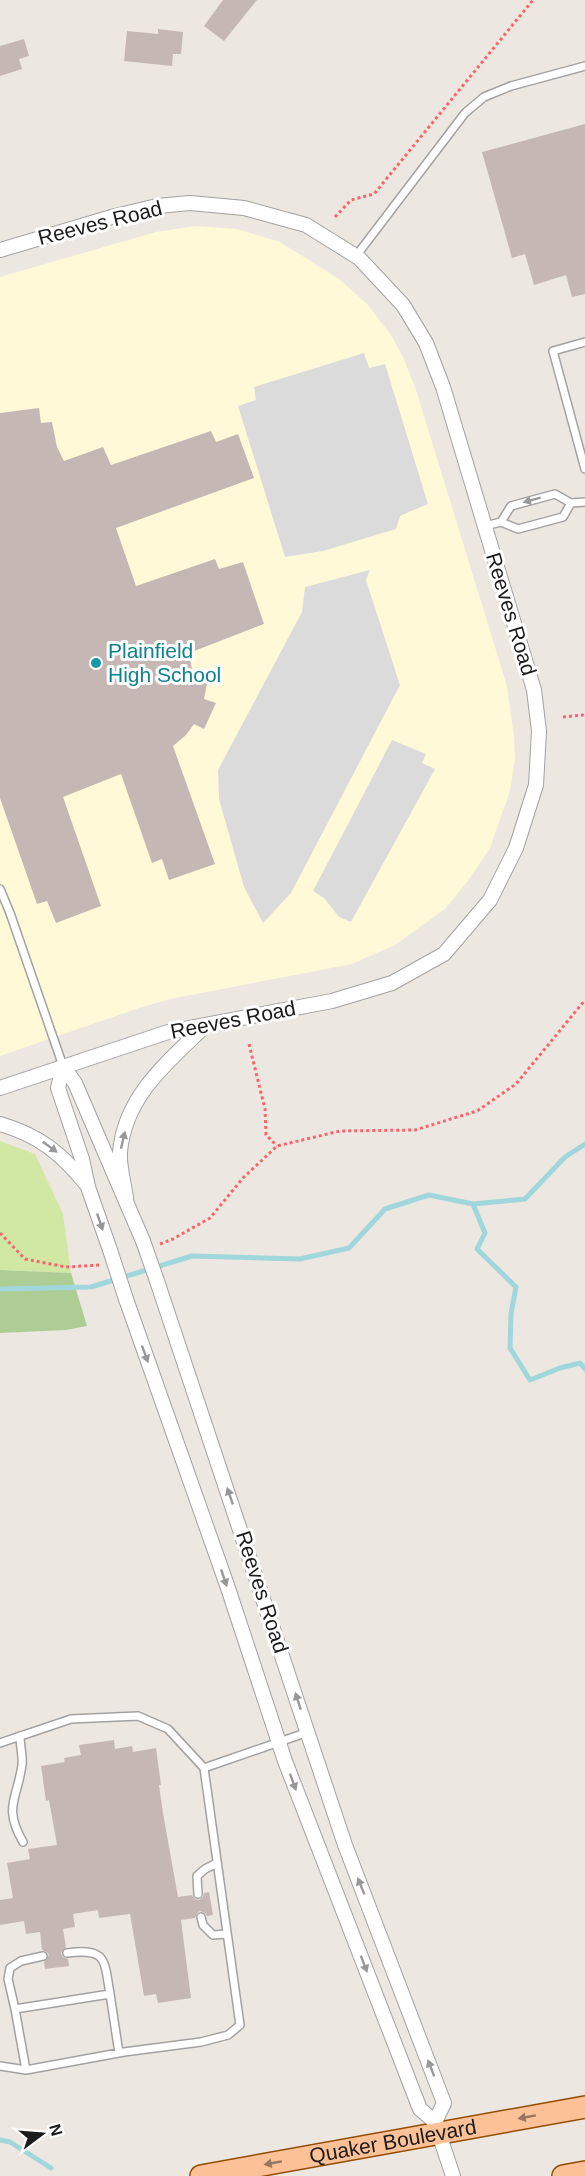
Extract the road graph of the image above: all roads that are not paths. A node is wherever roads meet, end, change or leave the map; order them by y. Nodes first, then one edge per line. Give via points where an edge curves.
1 (585, 66) edge
2 (0, 250) edge
3 (356, 256) junction
4 (585, 342) edge
5 (585, 469) edge
6 (585, 502) edge
7 (571, 503) junction
8 (501, 522) junction
9 (485, 526) junction
10 (1, 892) edge
11 (206, 1024) junction
12 (63, 1066) junction
13 (0, 1088) edge
14 (0, 1124) edge
15 (88, 1187) junction
16 (126, 1198) junction
17 (308, 1732) junction
18 (20, 1736) junction
19 (0, 1743) edge
20 (279, 1743) junction
21 (204, 1768) junction
22 (23, 1842) dead end
23 (218, 1863) junction
24 (198, 1894) dead end
25 (201, 1917) dead end
26 (227, 1934) junction
27 (67, 1953) dead end
28 (43, 1956) dead end
29 (110, 1994) junction
30 (15, 2009) junction
31 (119, 2053) junction
32 (0, 2066) edge
33 (26, 2070) junction
34 (585, 2107) edge
35 (436, 2127) junction
36 (585, 2172) edge
37 (201, 2176) edge
38 (453, 2176) edge
39 (563, 2176) edge

1 - 3 lane via 484,97 465,113
2 - 3 street, Reeves Road via 115,216 190,203 244,208 306,225
3 - 9 street, Reeves Road via 403,305 426,343
4 - 5 lane via 553,351
6 - 7 lane
7 - 8 lane via 563,517 518,530
7 -> 8 lane via 555,494 511,506
8 - 9 lane
9 - 11 street, Reeves Road via 534,690 539,731 536,785 516,848 490,900 444,954 392,984 332,1001
10 - 12 lane
11 - 12 street, Reeves Road via 168,1032
16 -> 11 street via 120,1153 132,1108 163,1066
12 - 13 street
12 - 15 street, Reeves Road via 58,1088
12 - 16 street, Reeves Road via 75,1083
14 -> 15 street via 50,1146
15 -> 20 street, Reeves Road, bridge via 108,1256 228,1588
17 -> 16 street, Reeves Road, bridge via 147,1244
17 - 20 lane
35 -> 17 street, Reeves Road via 444,2103 345,1845
18 - 19 lane
18 - 21 lane via 71,1719 138,1716 168,1729
18 - 22 lane via 22,1763 11,1814
20 - 21 lane
20 -> 35 street, Reeves Road via 420,2109
21 - 23 lane
23 - 24 lane via 197,1876
23 - 26 lane
25 - 26 lane via 213,1935
26 - 31 lane via 240,2025 228,2035
27 - 29 lane via 88,1950 98,1954 104,1963
28 - 30 lane via 10,1968 8,1979
29 - 30 lane
29 - 31 lane
30 - 33 lane
31 - 33 lane
32 - 33 lane
34 -> 35 main road, Quaker Boulevard
35 -> 37 main road, Quaker Boulevard
35 - 38 street, Reeves Road
36 - 39 main road

